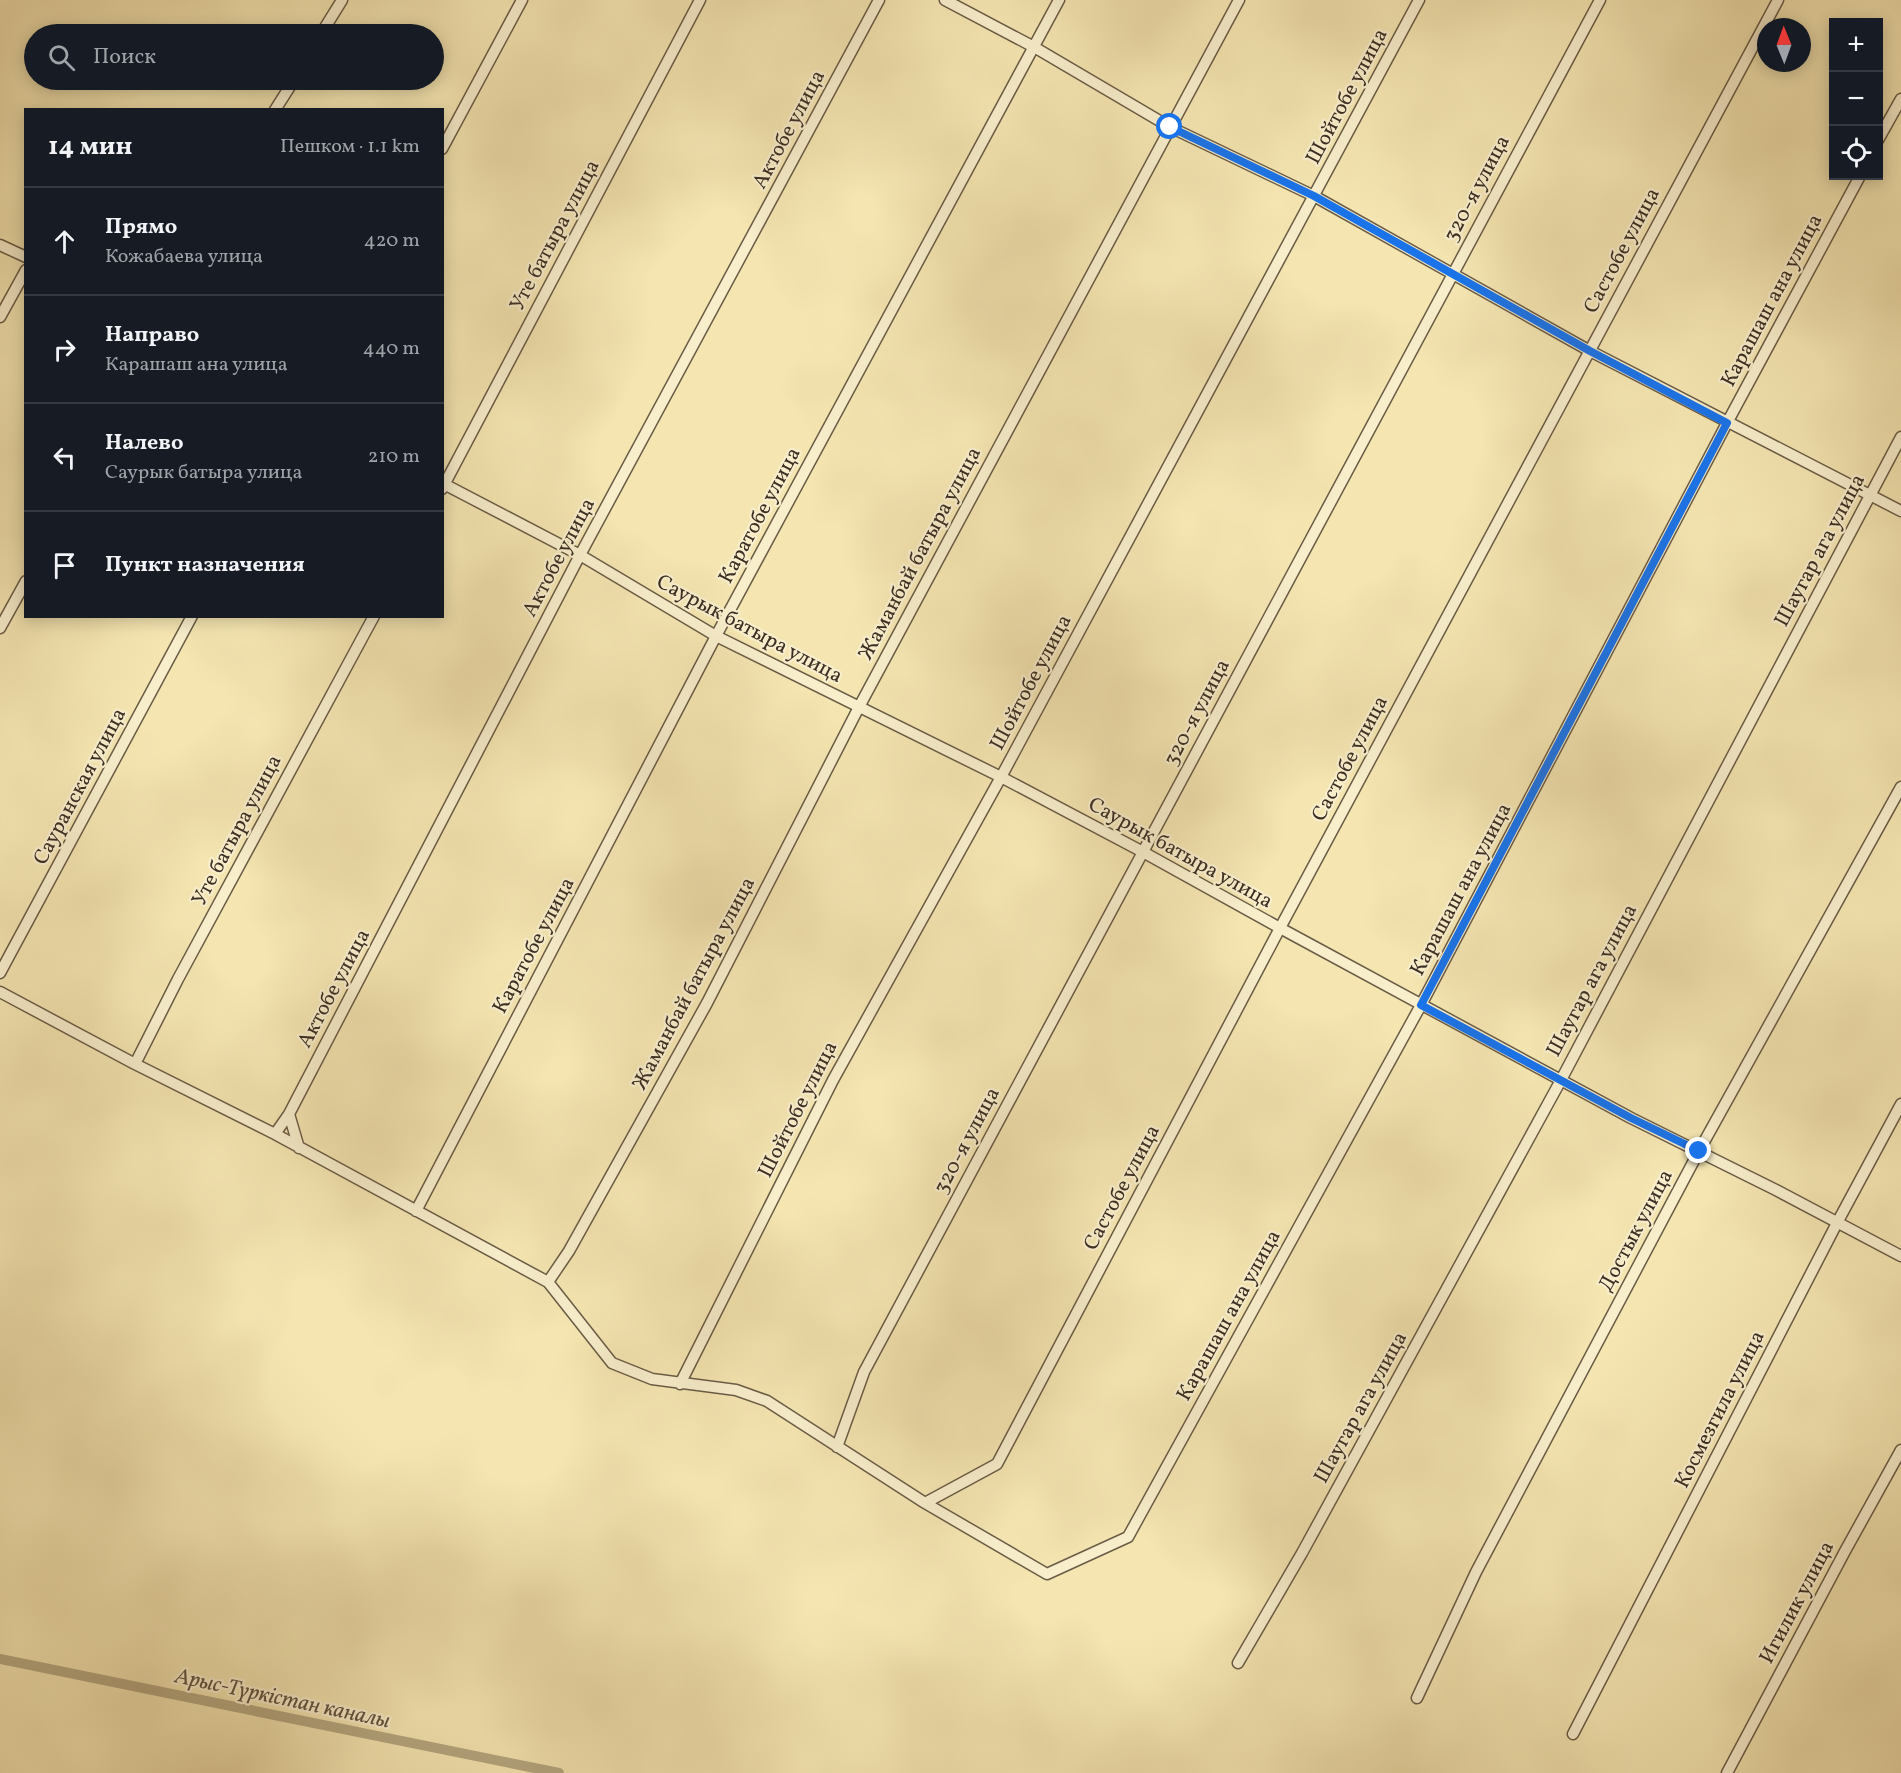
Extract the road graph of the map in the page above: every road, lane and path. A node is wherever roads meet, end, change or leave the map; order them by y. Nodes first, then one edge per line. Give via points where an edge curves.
1 (342, 0) edge
2 (522, 0) edge
3 (700, 0) edge
4 (879, 0) edge
5 (945, 0) edge
6 (1059, 0) edge
7 (1239, 0) edge
8 (1419, 0) edge
9 (1600, 0) edge
10 (1778, 0) edge
11 (327, 24) edge
12 (1034, 47) junction
13 (288, 90) edge
14 (1901, 99) edge
15 (276, 108) edge
16 (1170, 127) junction
17 (1883, 132) edge
18 (444, 145) edge
19 (1858, 180) edge
20 (1314, 196) junction
21 (0, 245) edge
22 (24, 256) edge
23 (1452, 273) junction
24 (24, 274) edge
25 (0, 317) edge
26 (1590, 351) junction
27 (1727, 423) junction
28 (1901, 437) edge
29 (444, 483) edge
30 (444, 486) edge
31 (1870, 495) junction
32 (1901, 511) edge
33 (580, 555) junction
34 (24, 585) edge
35 (191, 618) edge
36 (373, 618) edge
37 (0, 628) edge
38 (716, 636) junction
39 (859, 707) junction
40 (1001, 777) junction
41 (1901, 787) edge
42 (1143, 852) junction
43 (1280, 928) junction
44 (0, 974) edge
45 (0, 992) edge
46 (1421, 1005) junction
47 (135, 1064) junction
48 (1561, 1080) junction
49 (1901, 1104) edge
50 (289, 1113) junction
51 (275, 1134) junction
52 (299, 1148) junction
53 (1699, 1151) junction
54 (416, 1210) junction
55 (1837, 1222) junction
56 (1901, 1256) edge
57 (548, 1282) junction
58 (680, 1384) junction
59 (837, 1447) junction
60 (1901, 1450) edge
61 (925, 1503) junction
62 (1238, 1663) dead end
63 (1417, 1698) dead end
64 (1573, 1734) dead end
65 (1727, 1773) edge

1 - 11 street
2 - 18 street
3 - 29 street, Уте батыра улица
4 - 33 street, Актобе улица
5 - 12 street
6 - 12 street, Каратобе улица
7 - 16 street, Жаманбай батыра улица
8 - 20 street, Шойтобе улица
9 - 23 street, 320-я улица
10 - 26 street, Састобе улица
12 - 16 street
12 - 38 street, Каратобе улица
13 - 15 street
14 - 17 street
16 - 20 street
16 - 39 street, Жаманбай батыра улица
19 - 27 street, Карашаш ана улица
20 - 23 street
20 - 40 street, Шойтобе улица
21 - 22 street
23 - 26 street
23 - 42 street, 320-я улица
24 - 25 street
26 - 27 street
26 - 43 street, Састобе улица
27 - 31 street
27 - 46 street, Карашаш ана улица
28 - 31 street, Шаугар ага улица
30 - 33 street, Саурык батыра улица
31 - 32 street
31 - 48 street, Шаугар ага улица
33 - 38 street, Саурык батыра улица
33 - 50 street, Актобе улица
34 - 37 street
35 - 44 street, Сауранская улица
36 - 47 street, Уте батыра улица
38 - 39 street, Саурык батыра улица
38 - 54 street, Каратобе улица
39 - 40 street, Саурык батыра улица
39 - 57 street, Жаманбай батыра улица via 707,1003 575,1241
40 - 42 street, Саурык батыра улица
40 - 58 street, Шойтобе улица via 833,1080
41 - 53 street, Достык улица
42 - 43 street, Саурык батыра улица
42 - 59 street, 320-я улица via 864,1372
43 - 46 street, Саурык батыра улица
43 - 61 street, Састобе улица via 997,1464
45 - 47 street
46 - 48 street, Саурык батыра улица
46 - 61 street, Карашаш ана улица via 1128,1537 1047,1574
47 - 51 street
48 - 53 street, Саурык батыра улица
48 - 62 street, Шаугар ага улица
49 - 55 street, Космезгила улица
50 - 51 street, Актобе улица
50 - 52 street
51 - 52 street
52 - 54 street
53 - 55 street, Саурык батыра улица
53 - 63 street, Достык улица via 1476,1572
54 - 57 street
55 - 56 street, Саурык батыра улица
55 - 64 street, Космезгила улица
57 - 58 street via 612,1363 652,1379
58 - 59 street via 736,1390 767,1401
59 - 61 street
60 - 65 street, Игилик улица

